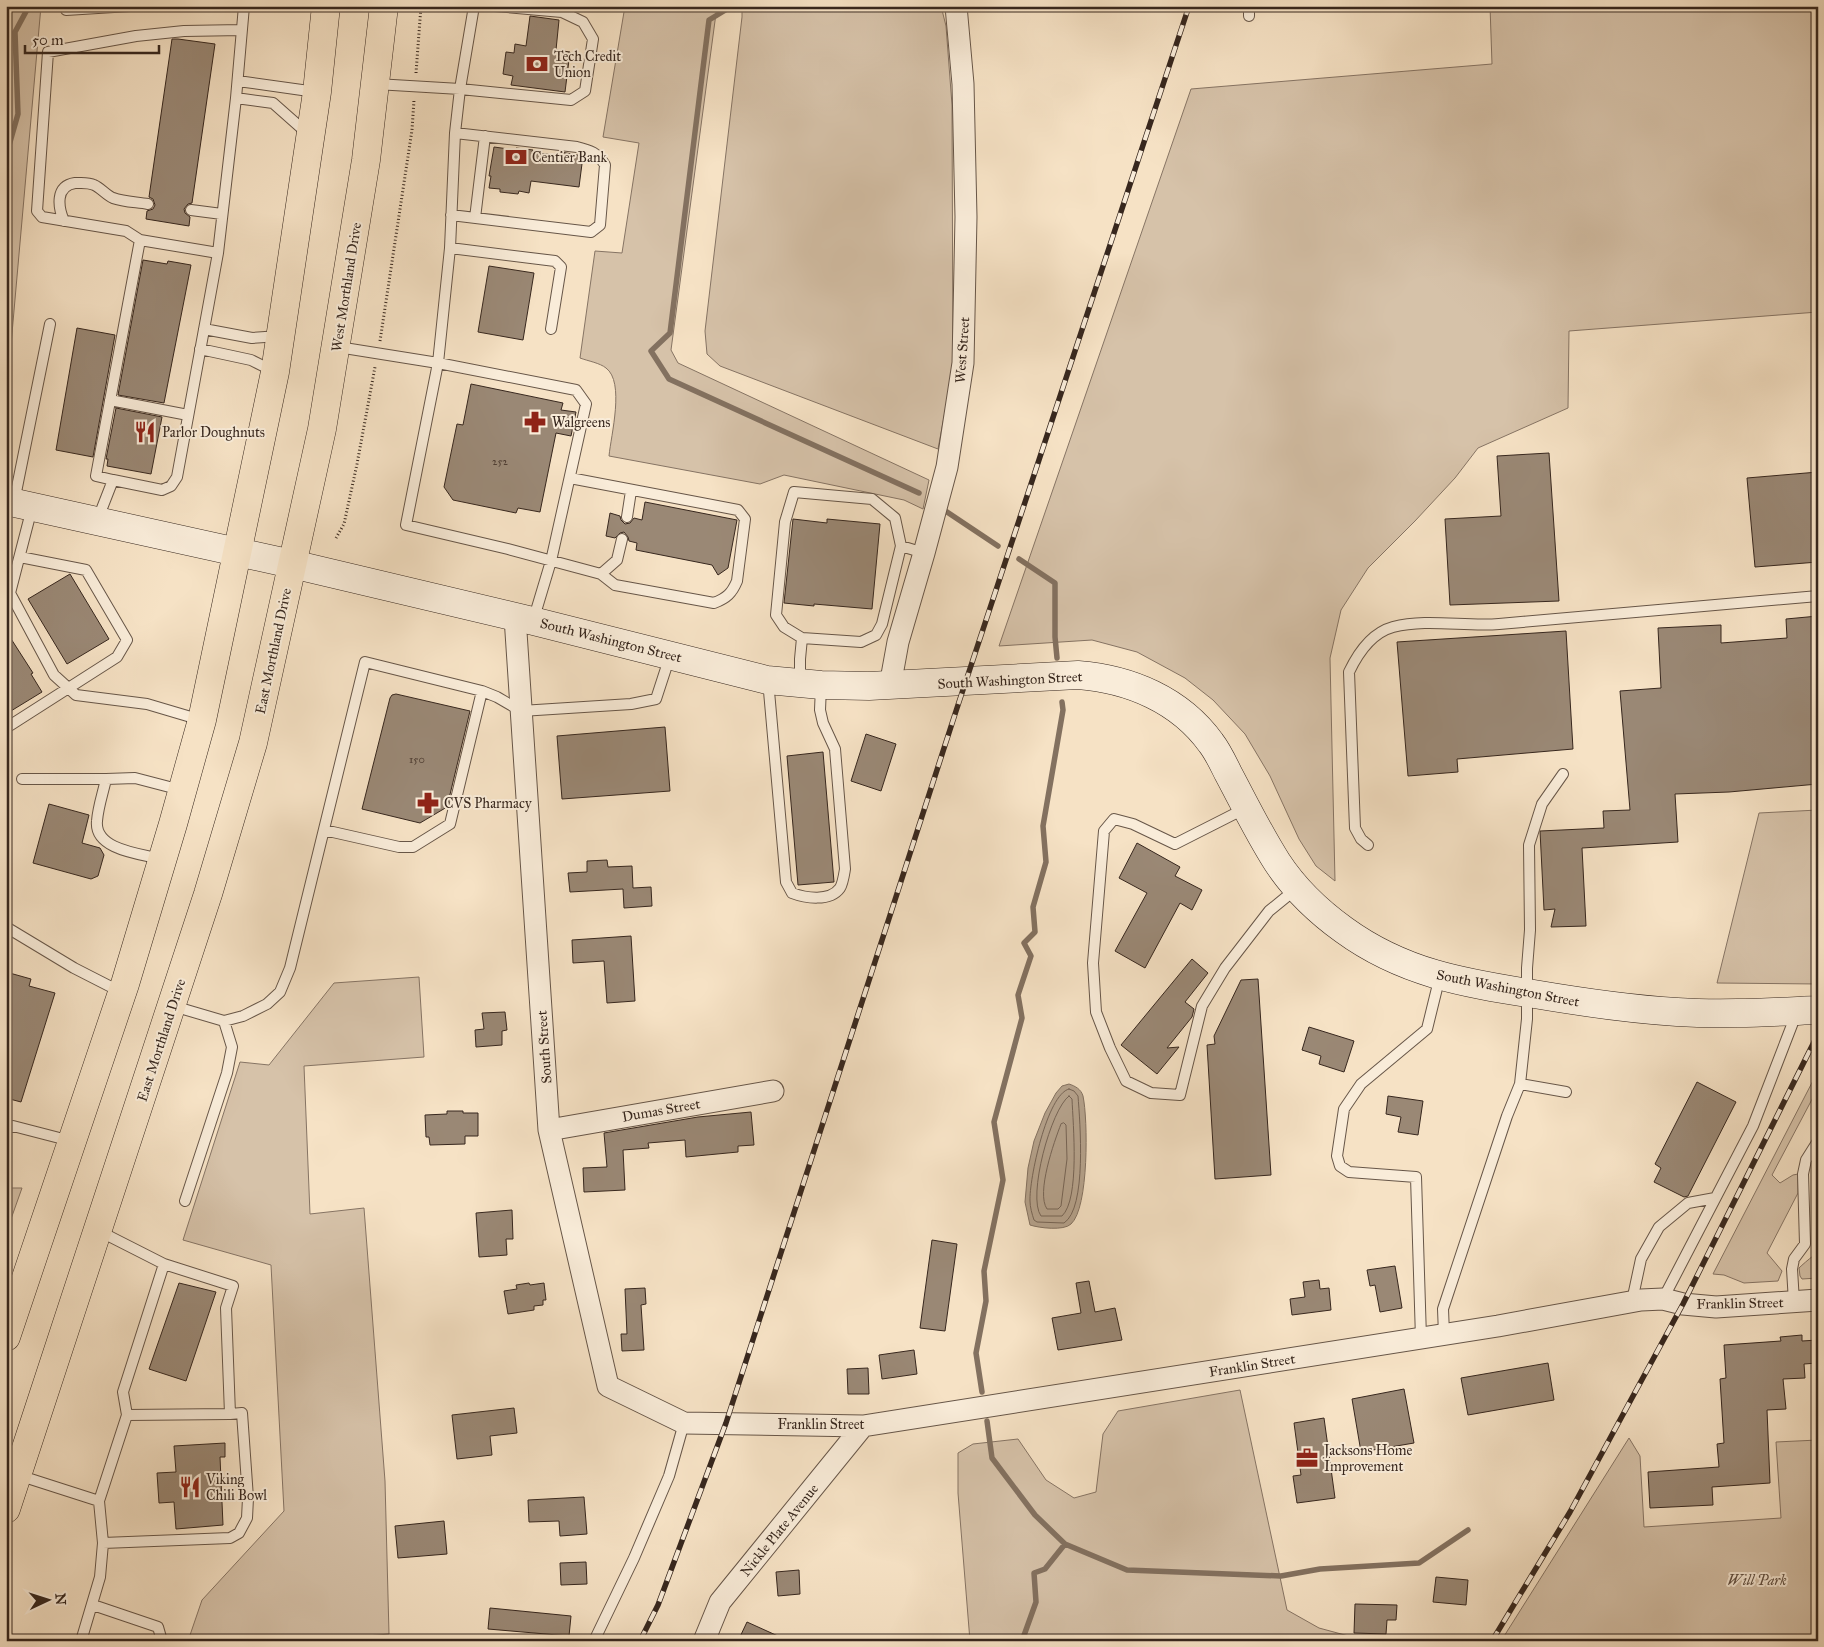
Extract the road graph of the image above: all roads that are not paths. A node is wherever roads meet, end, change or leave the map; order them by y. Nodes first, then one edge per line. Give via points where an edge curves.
1 (66, 6) edge
2 (130, 6) edge
3 (244, 6) edge
4 (326, 6) edge
5 (384, 6) edge
6 (474, 6) edge
7 (495, 6) edge
8 (956, 6) edge
9 (242, 30) junction
10 (238, 82) junction
11 (375, 84) junction
12 (460, 89) junction
13 (317, 92) junction
14 (236, 98) junction
15 (455, 133) junction
16 (310, 136) junction
17 (485, 136) junction
18 (148, 204) dead end
19 (191, 210) dead end
20 (222, 214) junction
21 (451, 215) junction
22 (475, 218) junction
23 (64, 221) junction
24 (140, 240) junction
25 (450, 248) junction
26 (218, 253) junction
27 (50, 324) dead end
28 (204, 329) junction
29 (551, 329) dead end
30 (281, 336) junction
31 (336, 347) junction
32 (200, 350) junction
33 (438, 362) junction
34 (275, 372) junction
35 (110, 400) junction
36 (188, 415) junction
37 (570, 478) junction
38 (113, 480) junction
39 (631, 491) junction
40 (18, 504) edge
41 (626, 517) dead end
42 (97, 522) junction
43 (622, 539) dead end
44 (900, 546) junction
45 (238, 552) junction
46 (924, 553) junction
47 (20, 556) junction
48 (551, 561) junction
49 (292, 564) junction
50 (601, 574) junction
51 (1818, 596) edge
52 (10, 602) edge
53 (524, 619) junction
54 (802, 638) junction
55 (670, 656) junction
56 (768, 680) junction
57 (810, 684) junction
58 (890, 686) junction
59 (68, 688) junction
60 (482, 691) junction
61 (521, 711) junction
62 (202, 720) junction
63 (6, 728) edge
64 (1563, 774) dead end
65 (22, 778) dead end
66 (106, 779) junction
67 (182, 790) junction
68 (1247, 808) junction
69 (324, 830) junction
70 (1368, 845) dead end
71 (162, 859) junction
72 (1297, 888) junction
73 (6, 927) edge
74 (1440, 976) junction
75 (122, 992) junction
76 (1528, 994) junction
77 (172, 1006) junction
78 (1808, 1011) edge
79 (224, 1022) junction
80 (1520, 1084) junction
81 (773, 1091) dead end
82 (1566, 1092) dead end
83 (6, 1128) edge
84 (549, 1130) junction
85 (72, 1141) junction
86 (1818, 1141) edge
87 (1715, 1198) junction
88 (185, 1201) dead end
89 (98, 1231) junction
90 (164, 1264) junction
91 (1663, 1298) junction
92 (1818, 1300) edge
93 (1632, 1301) junction
94 (1794, 1302) junction
95 (1444, 1334) junction
96 (6, 1337) edge
97 (1421, 1338) junction
98 (230, 1414) junction
99 (127, 1415) junction
100 (684, 1423) junction
101 (863, 1426) junction
102 (13, 1473) edge
103 (99, 1501) junction
104 (6, 1509) edge
105 (104, 1543) junction
106 (93, 1604) junction
107 (82, 1641) edge
108 (162, 1641) edge
109 (594, 1641) edge
110 (704, 1641) edge

1 - 2 lane via 66,10
3 - 9 lane
4 - 13 highway
5 - 11 highway, West Morthland Drive
6 - 12 lane
7 - 12 lane via 562,12 583,22 593,39 585,91 570,100
8 - 46 street, West Street via 963,84 966,217 963,363 947,467
9 - 10 lane
9 - 23 lane via 136,36 48,52 37,211 42,217
10 - 13 lane
10 - 14 lane
11 - 12 lane
11 - 31 highway, West Morthland Drive
12 - 15 lane
13 - 16 highway
14 - 16 lane via 273,103
14 - 20 lane
15 - 17 lane
15 - 21 lane
16 - 30 highway
17 - 22 lane
17 - 22 lane via 577,147 596,154 605,164 600,225 591,232
18 - 23 lane via 114,198 95,185 71,184 63,188 59,198
19 - 20 lane
20 - 26 lane
21 - 22 lane
21 - 25 lane
23 - 24 lane via 126,231
24 - 26 lane
24 - 35 lane
25 - 29 lane via 554,261 561,267
25 - 33 lane
26 - 28 lane
27 - 40 lane
28 - 30 lane via 252,338
28 - 32 lane
30 - 34 highway
31 - 33 lane
31 - 49 highway, West Morthland Drive via 322,429
32 - 34 lane via 250,360
32 - 36 lane
33 - 37 lane via 576,390 586,404
33 - 48 lane via 406,525
34 - 45 highway
35 - 36 lane
35 - 38 lane via 96,476
36 - 38 lane via 177,477 171,486 162,490
37 - 39 lane
37 - 48 lane
38 - 42 lane
39 - 41 lane
39 - 50 lane via 738,510 745,519 737,581 726,598 714,603 615,585
40 - 42 main road, South Washington Street
40 - 47 lane
42 - 45 main road, South Washington Street
43 - 50 lane via 617,560
44 - 46 lane
44 - 54 lane via 882,624 876,635 861,642
44 - 54 lane via 895,518 872,499 794,492 786,522 776,615 784,627
45 - 49 main road, South Washington Street
45 - 62 highway
46 - 58 street, West Street via 898,642
47 - 52 lane
47 - 59 lane via 86,570 127,640 117,657
48 - 50 lane
48 - 53 lane
49 - 53 main road, South Washington Street
49 - 77 highway, East Morthland Drive via 253,743
51 - 70 lane via 1496,624 1391,627 1372,638 1358,654 1349,672 1355,828
52 - 59 lane via 54,675
53 - 55 main road, South Washington Street
53 - 61 street, South Street
54 - 57 lane via 800,659
55 - 56 main road, South Washington Street
55 - 61 lane via 656,699 631,704
56 - 57 main road, South Washington Street
56 - 57 lane via 786,882 792,893 802,897 822,897 832,895 840,887 845,869 835,749
57 - 58 main road, South Washington Street
58 - 68 main road, South Washington Street via 1078,675 1128,683 1171,705 1199,729 1212,744
59 - 62 lane via 76,695 147,704
59 - 63 lane
60 - 61 lane
60 - 69 lane via 450,824 413,847 399,847
60 - 69 lane via 365,662
61 - 84 street, South Street
62 - 67 highway
64 - 76 lane via 1542,804 1529,845
65 - 66 lane
66 - 67 lane via 135,778
66 - 71 lane via 96,823 101,836 108,844
67 - 71 highway
68 - 72 main road, South Washington Street via 1277,862
68 - 72 lane via 1175,844 1133,824 1114,819 1104,831 1093,963 1096,1012 1126,1081 1151,1092 1180,1095 1202,1006 1225,968 1269,911
69 - 79 lane via 290,968 280,992 267,1004
71 - 75 highway
72 - 74 main road, South Washington Street via 1332,920 1376,950 1407,966
73 - 75 lane via 74,968
74 - 76 main road, South Washington Street
74 - 97 lane via 1427,1029 1361,1084 1344,1109 1337,1156 1340,1166 1349,1172 1416,1177
75 - 85 highway
76 - 78 main road, South Washington Street via 1679,1012
76 - 80 lane
77 - 79 lane
77 - 89 highway, East Morthland Drive
78 - 87 lane
79 - 88 lane via 232,1047
80 - 82 lane
80 - 95 lane via 1442,1309
81 - 84 street, Dumas Street
83 - 85 lane via 13,1126
84 - 100 street, South Street via 608,1386
85 - 96 highway
86 - 94 lane via 1806,1160 1803,1174 1805,1244 1794,1259 1792,1269
87 - 91 lane
87 - 93 lane via 1688,1203 1659,1227 1641,1259
89 - 90 lane
89 - 102 highway, East Morthland Drive
90 - 98 lane via 233,1286 226,1308
90 - 99 lane via 123,1392
91 - 93 street, Franklin Street
91 - 94 street, Franklin Street via 1683,1304 1716,1307
92 - 94 street, Franklin Street
93 - 95 street, Franklin Street
95 - 97 street, Franklin Street
97 - 101 street, Franklin Street
98 - 99 lane
98 - 105 lane via 242,1413 248,1498 247,1518 239,1533 230,1538
99 - 103 lane
100 - 101 street, Franklin Street
100 - 109 lane via 665,1485
101 - 110 street, Nickle Plate Avenue via 720,1602
102 - 103 lane
102 - 104 highway, East Morthland Drive
103 - 105 lane
105 - 106 lane
106 - 107 lane
106 - 108 lane via 158,1627

